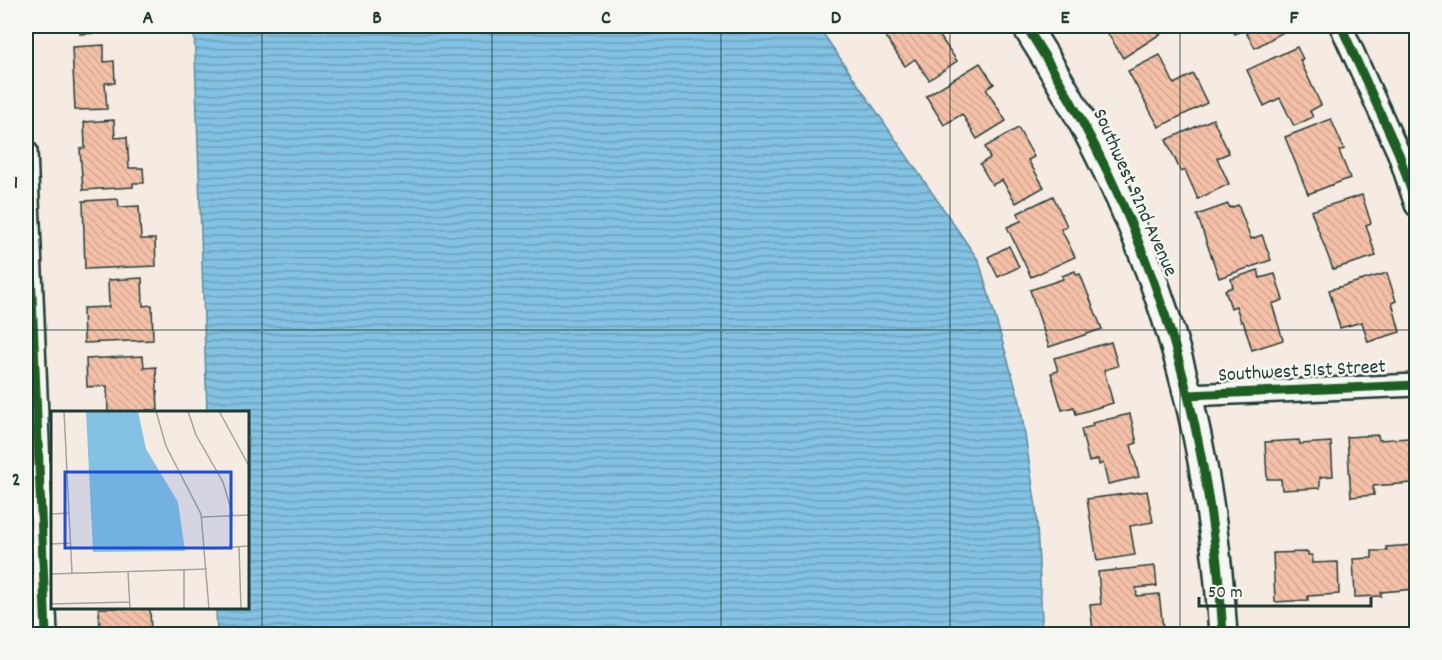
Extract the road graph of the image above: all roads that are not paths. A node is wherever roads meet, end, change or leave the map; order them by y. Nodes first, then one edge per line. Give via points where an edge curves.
1 (1026, 26) edge
2 (1341, 26) edge
3 (26, 151) edge
4 (1416, 205) edge
5 (31, 357) edge
6 (1416, 385) edge
7 (1189, 395) junction
8 (39, 624) edge
9 (1223, 634) edge

1 - 7 street, Southwest 92nd Avenue via 1081,117 1130,217 1170,324
2 - 4 street via 1399,154
3 - 5 street
5 - 8 street
6 - 7 street, Southwest 51st Street
7 - 9 street, Southwest 92nd Avenue via 1214,540

